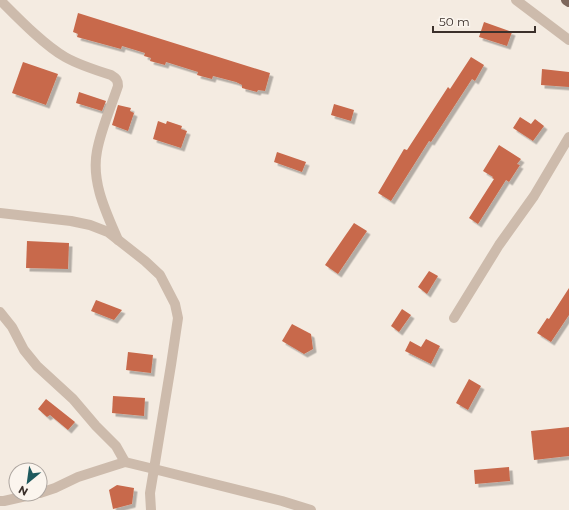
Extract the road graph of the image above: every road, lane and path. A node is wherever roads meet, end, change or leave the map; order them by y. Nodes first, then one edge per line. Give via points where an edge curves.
1 (0, 0) edge
2 (516, 0) edge
3 (566, 0) edge
4 (569, 2) edge
5 (569, 40) edge
6 (569, 137) edge
7 (0, 214) edge
8 (119, 242) junction
9 (0, 312) edge
10 (454, 318) dead end
11 (125, 462) junction
12 (154, 469) junction
13 (48, 490) edge
14 (151, 510) edge
15 (311, 510) edge

1 - 8 street via 64,56 111,75 118,81 95,164 102,200
2 - 5 street
3 - 4 main road
6 - 10 street via 534,196
7 - 8 street via 84,224 108,232
8 - 12 street via 160,275 175,304 178,318
9 - 11 street via 28,355 116,446
11 - 12 street
11 - 13 street
12 - 14 street via 150,493
12 - 15 street

